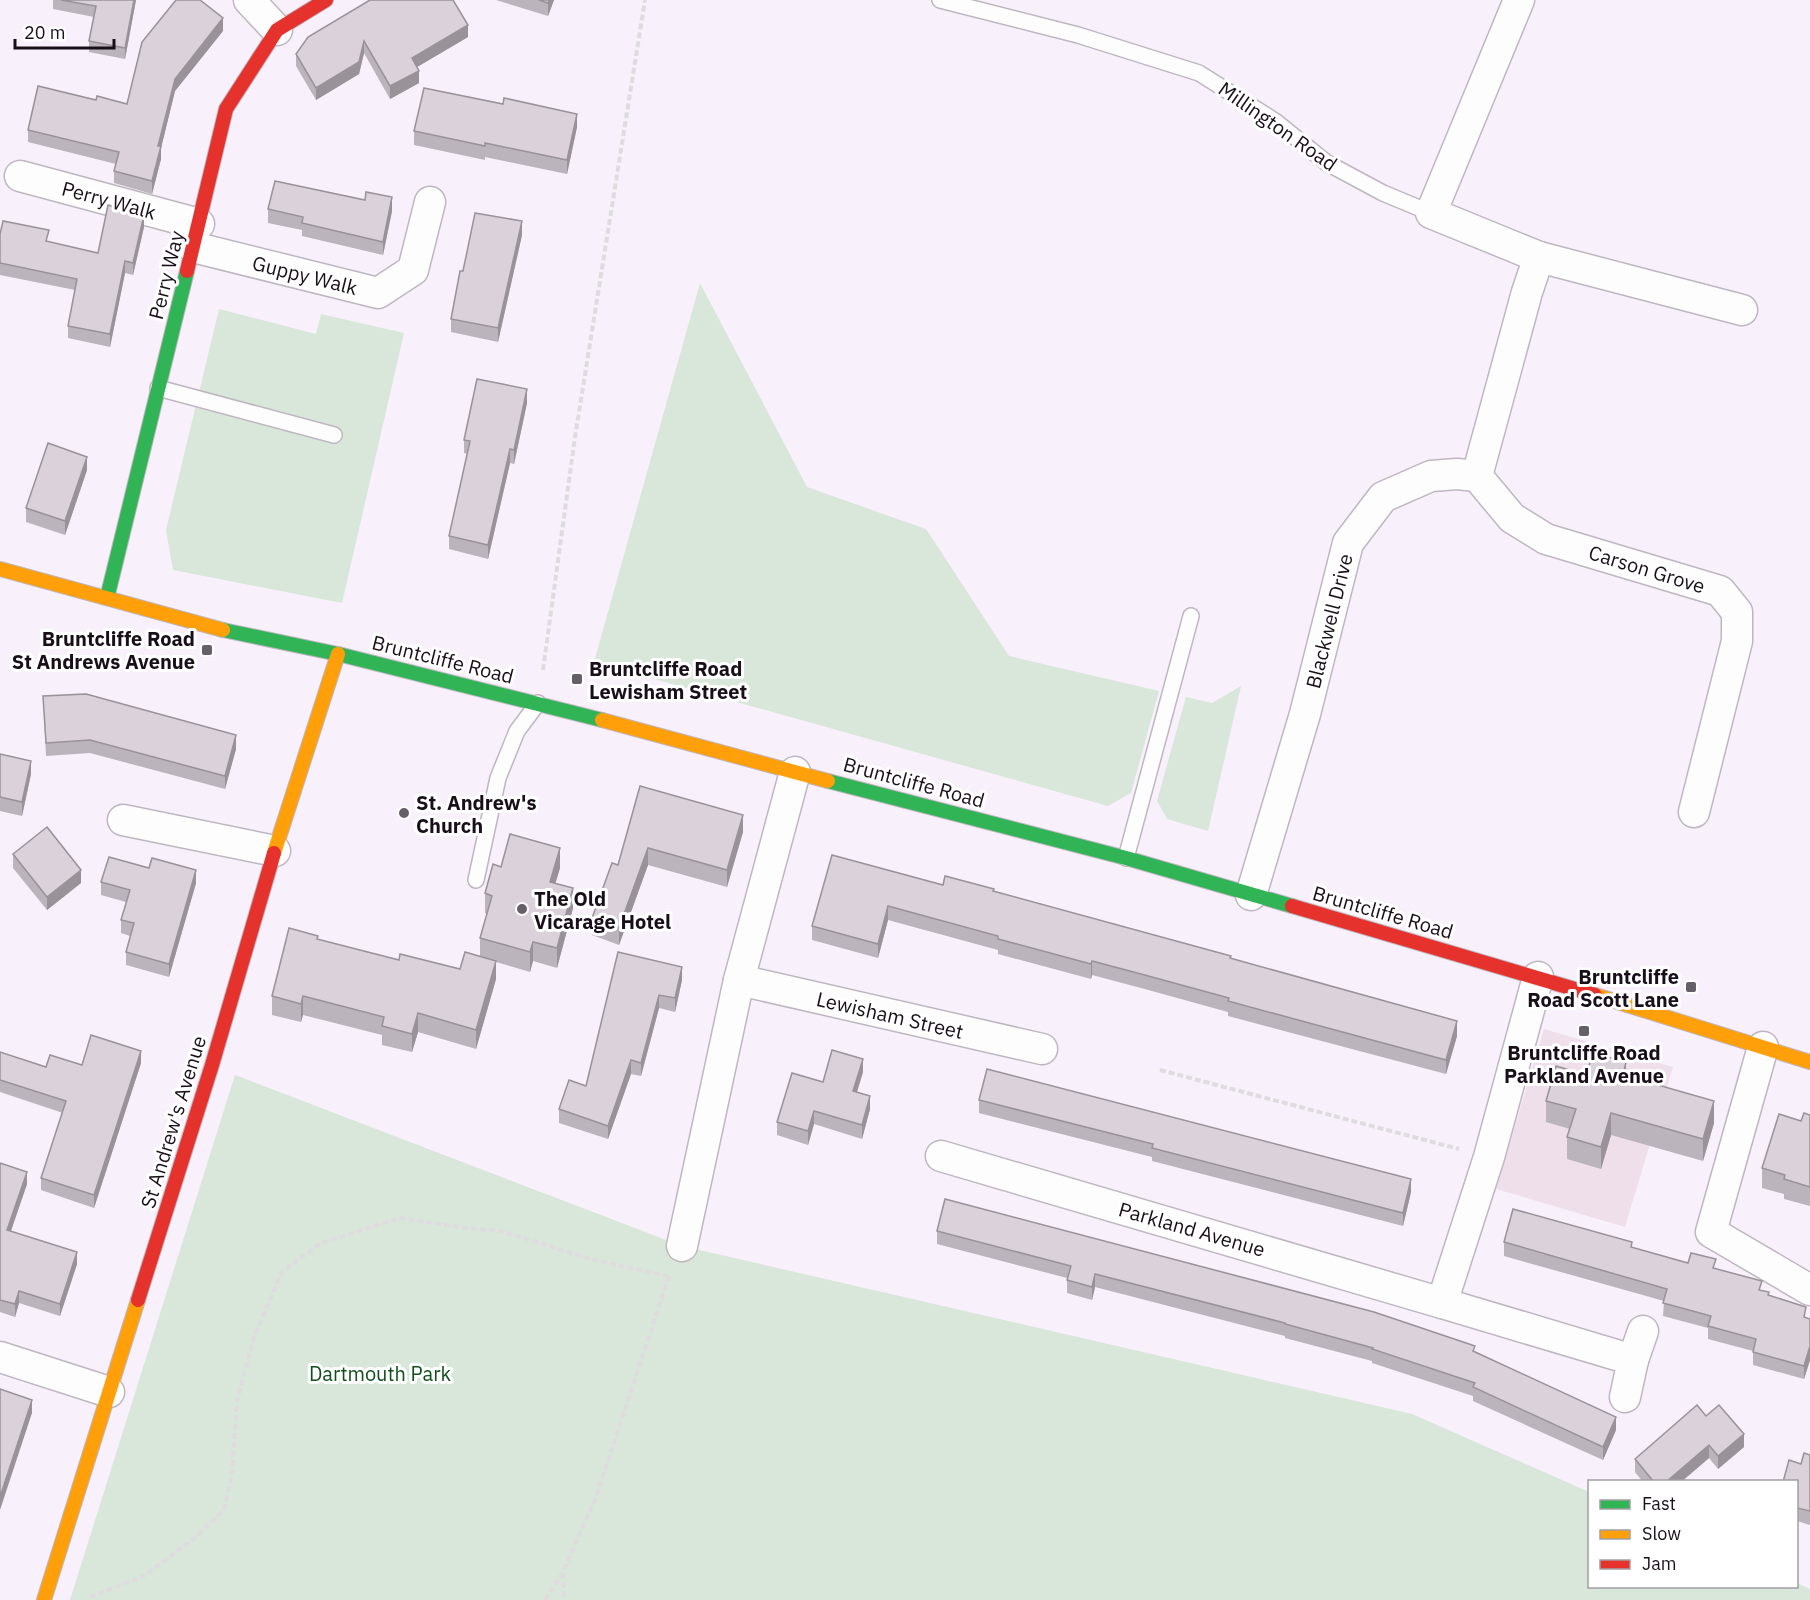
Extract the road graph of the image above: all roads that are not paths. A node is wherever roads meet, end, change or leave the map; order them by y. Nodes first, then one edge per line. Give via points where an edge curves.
1 (249, 0) edge
2 (326, 0) edge
3 (940, 0) edge
4 (1519, 0) edge
5 (277, 30) junction
6 (20, 176) dead end
7 (430, 202) dead end
8 (1431, 213) junction
9 (196, 235) junction
10 (1539, 257) junction
11 (1742, 310) dead end
12 (158, 388) junction
13 (334, 435) dead end
14 (1478, 476) junction
15 (0, 569) edge
16 (107, 598) junction
17 (1191, 616) dead end
18 (338, 654) junction
19 (538, 703) junction
20 (795, 772) junction
21 (1694, 812) dead end
22 (123, 820) dead end
23 (275, 851) junction
24 (1126, 858) junction
25 (476, 880) dead end
26 (1251, 894) junction
27 (1538, 977) junction
28 (739, 980) junction
29 (1763, 1047) junction
30 (1042, 1049) dead end
31 (1810, 1062) edge
32 (941, 1156) dead end
33 (682, 1246) road end
34 (1810, 1290) edge
35 (1442, 1303) junction
36 (1643, 1331) dead end
37 (0, 1357) edge
38 (1633, 1360) junction
39 (110, 1392) junction
40 (1625, 1397) dead end
41 (44, 1600) edge

1 - 5 street
2 - 5 main road, Perry Way
3 - 8 lane, Millington Road via 1077,35 1199,73 1275,121 1327,162 1383,193
4 - 8 street
5 - 9 main road, Perry Way via 226,109
6 - 9 street, Perry Walk
7 - 9 street, Guppy Walk via 413,270 378,293
8 - 10 street, Millington Road
9 - 12 main road, Perry Way
10 - 11 street, Millington Road
10 - 14 street
12 - 13 lane
12 - 16 main road, Perry Way
14 - 21 street, Carson Grove via 1512,518 1546,539 1720,591 1737,612 1737,641
14 - 26 street, Blackwell Drive via 1431,476 1383,497 1348,543 1305,714
15 - 16 main road, Bruntcliffe Road
16 - 18 main road, Bruntcliffe Road via 218,629
17 - 24 lane
18 - 19 main road, Bruntcliffe Road
18 - 23 main road, St Andrew's Avenue
19 - 20 main road, Bruntcliffe Road
19 - 25 lane via 517,731 503,762
20 - 24 main road, Bruntcliffe Road
20 - 28 street
22 - 23 street
23 - 39 main road, St Andrew's Avenue
24 - 26 main road, Bruntcliffe Road
26 - 27 main road, Bruntcliffe Road
27 - 29 main road, Bruntcliffe Road
27 - 35 street via 1489,1157
28 - 30 street, Lewisham Street
28 - 33 street
29 - 31 main road, Bruntcliffe Road
29 - 34 street via 1711,1232
32 - 35 street, Parkland Avenue
35 - 38 street, Parkland Avenue
36 - 38 street
37 - 39 street
38 - 40 street
39 - 41 main road, St Andrew's Avenue

